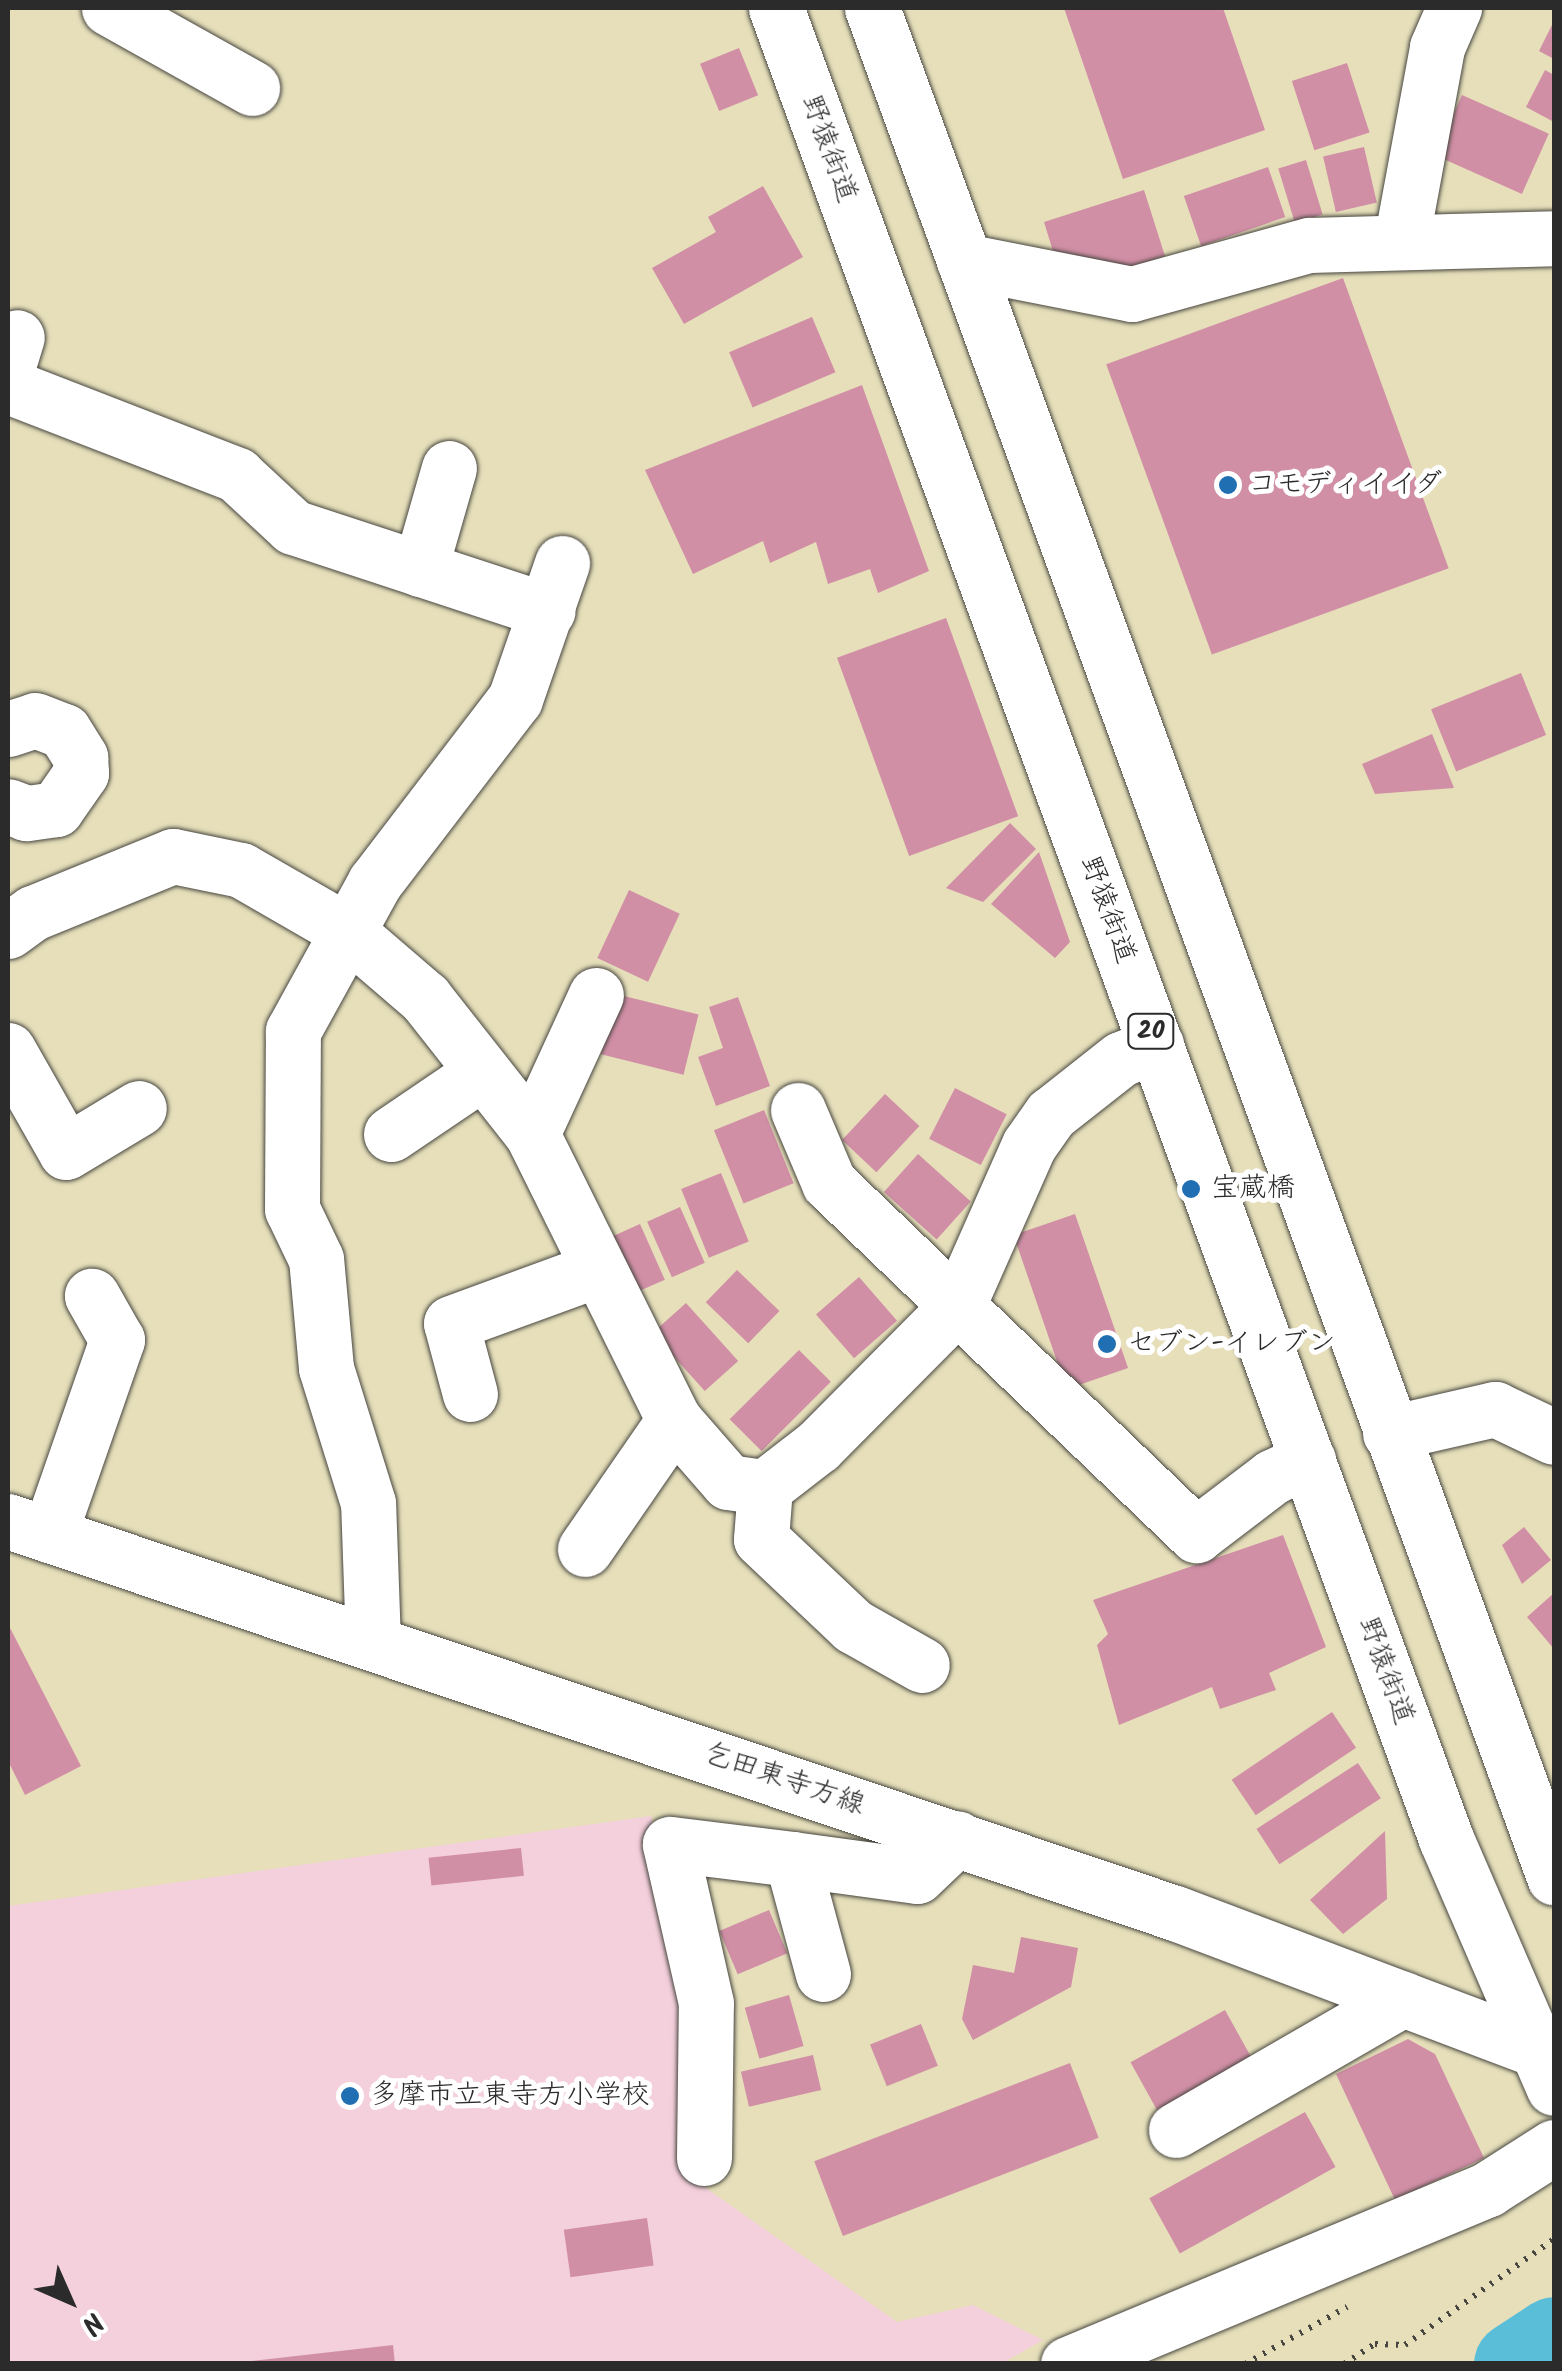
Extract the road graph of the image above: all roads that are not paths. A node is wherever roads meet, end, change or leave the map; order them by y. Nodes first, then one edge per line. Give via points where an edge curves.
1 (108, 8) edge
2 (776, 8) edge
3 (872, 8) edge
4 (1454, 8) edge
5 (252, 88) dead end
6 (1554, 238) edge
7 (1401, 242) junction
8 (964, 261) junction
9 (11, 363) edge
10 (449, 468) dead end
11 (420, 569) junction
12 (8, 729) edge
13 (1143, 754) junction
14 (1060, 784) junction
15 (8, 806) edge
16 (1202, 918) junction
17 (347, 930) junction
18 (8, 931) edge
19 (1122, 952) junction
20 (596, 995) dead end
21 (1156, 1045) junction
22 (8, 1050) edge
23 (482, 1073) junction
24 (139, 1108) dead end
25 (798, 1110) dead end
26 (391, 1134) dead end
27 (532, 1134) junction
28 (596, 1270) junction
29 (92, 1296) dead end
30 (958, 1305) junction
31 (470, 1394) dead end
32 (674, 1420) junction
33 (1390, 1433) junction
34 (1554, 1437) edge
35 (1308, 1460) junction
36 (766, 1487) junction
37 (28, 1528) edge
38 (585, 1549) dead end
39 (373, 1643) junction
40 (922, 1665) dead end
41 (957, 1838) junction
42 (792, 1859) junction
43 (1554, 1877) edge
44 (822, 1974) dead end
45 (1403, 1999) junction
46 (1548, 2065) edge
47 (1176, 2130) dead end
48 (1554, 2148) edge
49 (704, 2158) dead end
50 (1068, 2364) edge

1 - 5 main road
2 - 14 main road, 野猿街道 / 20
3 - 8 main road
4 - 7 main road via 1437,47
6 - 7 main road
7 - 8 main road via 1309,246 1132,294
8 - 13 main road
9 - 11 main road via 243,461 293,527
10 - 11 main road
11 - 17 main road via 555,587 515,699 375,882
12 - 15 main road via 35,720 64,731 80,757 80,773 56,809 26,813
13 - 14 main road
13 - 16 main road
14 - 19 main road, 野猿街道 / 20
16 - 19 main road via 1193,900 1158,890 1134,905 1124,922
16 - 33 main road
17 - 18 main road via 240,870 174,856 33,913
17 - 23 main road via 425,998
17 - 39 main road via 293,1031 290,1155 292,1208 316,1260 326,1368 368,1503
19 - 21 main road, 野猿街道 / 20
20 - 27 main road
21 - 30 main road via 1121,1059 1051,1114 1028,1145
21 - 35 main road, 野猿街道 / 20
22 - 24 main road via 66,1152
23 - 26 main road
23 - 27 main road
25 - 30 main road via 828,1183
27 - 28 main road
28 - 31 main road via 451,1324
28 - 32 main road
29 - 37 main road via 117,1340
30 - 35 main road via 1196,1535 1272,1477
30 - 36 main road via 818,1446
32 - 36 main road via 728,1482
32 - 38 main road
33 - 34 main road via 1496,1409
33 - 43 main road
35 - 46 main road, 野猿街道 / 20 via 1446,1838
36 - 40 main road via 761,1539 853,1626
37 - 39 main road, 乞田東寺方線
39 - 41 main road, 乞田東寺方線
41 - 42 main road via 917,1876
41 - 45 main road, 乞田東寺方線
42 - 44 main road
42 - 49 main road via 670,1844 706,2003
45 - 46 main road, 乞田東寺方線
45 - 47 main road
48 - 50 main road via 1488,2189

